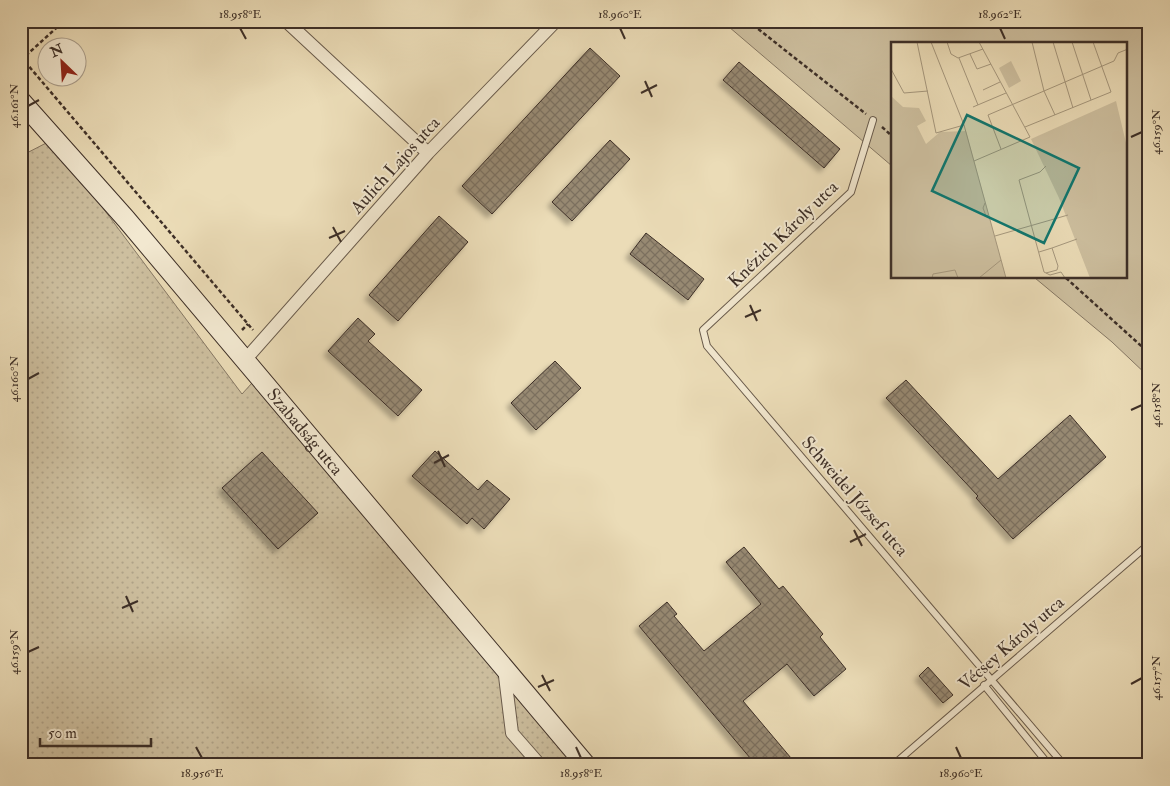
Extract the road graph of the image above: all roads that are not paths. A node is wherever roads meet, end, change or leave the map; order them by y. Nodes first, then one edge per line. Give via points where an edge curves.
1 (286, 21) edge
2 (556, 21) edge
3 (21, 101) edge
4 (873, 120) road end
5 (428, 153) junction
6 (703, 330) joint
7 (245, 360) junction
8 (1149, 544) edge
9 (504, 668) junction
10 (992, 678) junction
11 (984, 685) junction
12 (584, 764) edge
13 (540, 765) edge
14 (893, 765) edge
15 (1049, 765) edge
16 (1064, 765) edge

1 - 5 street
2 - 5 street, Aulich Lajos utca
3 - 7 main road, Szabadság utca via 126,218
4 - 6 lane, Knézich Károly utca via 851,192
5 - 7 street, Aulich Lajos utca
6 - 10 lane, Schweidel József utca via 707,346
7 - 9 main road, Szabadság utca
8 - 10 lane, Vécsey Károly utca
9 - 12 main road, Szabadság utca
9 - 13 street via 512,732
10 - 11 lane, Vécsey Károly utca
10 - 16 lane, Schweidel József utca
11 - 14 lane, Vécsey Károly utca
11 - 15 lane

